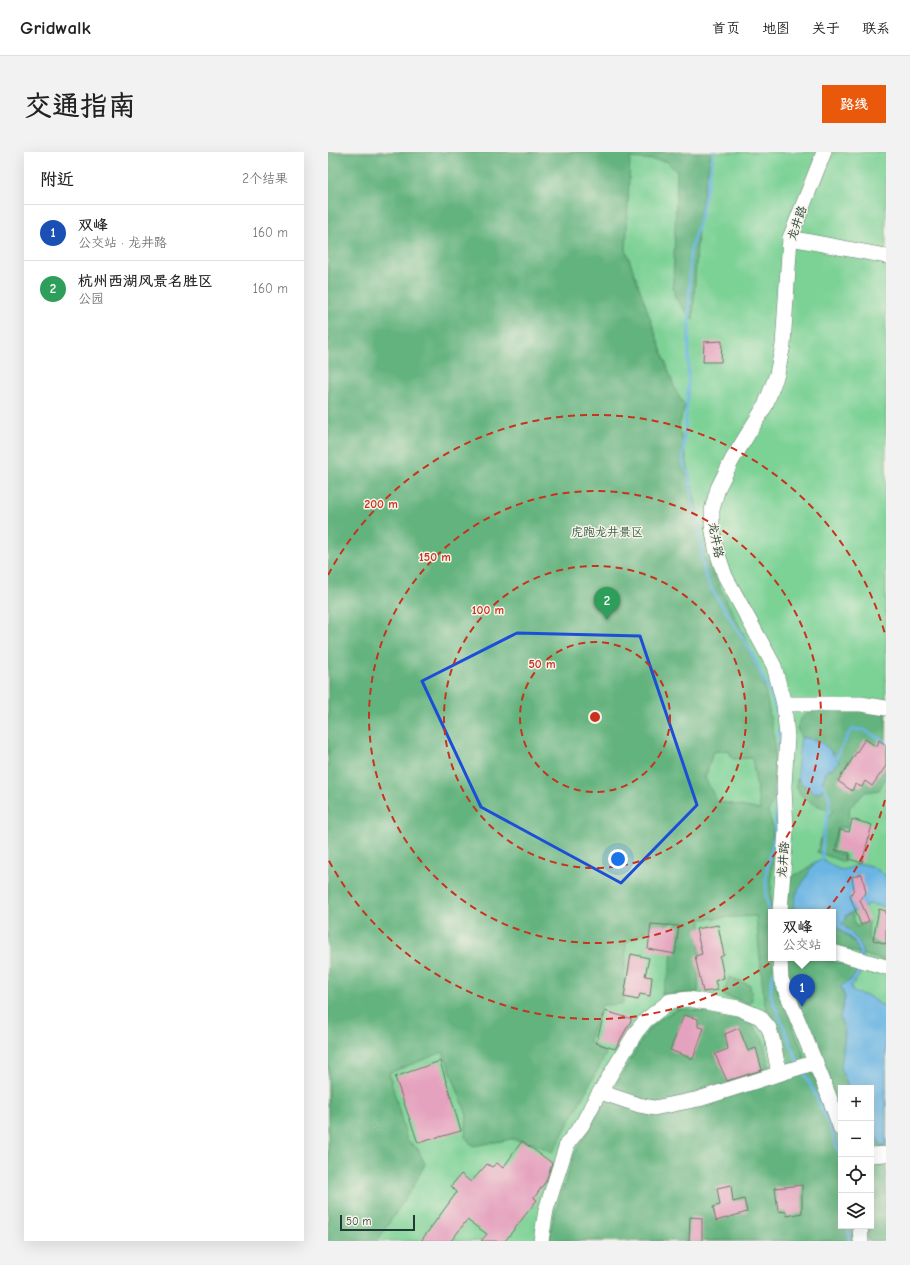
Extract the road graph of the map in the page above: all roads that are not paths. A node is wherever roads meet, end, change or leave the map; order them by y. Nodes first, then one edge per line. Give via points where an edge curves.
1 (824, 152) edge
2 (790, 238) junction
3 (886, 256) edge
4 (784, 704) junction
5 (886, 708) edge
6 (780, 909) edge
7 (836, 953) edge
8 (780, 961) edge
9 (886, 967) edge
10 (806, 1066) junction
11 (779, 1074) junction
12 (600, 1092) junction
13 (838, 1124) edge
14 (886, 1154) edge
15 (874, 1155) edge
16 (860, 1229) edge
17 (541, 1241) edge
18 (860, 1241) edge

1 - 2 street, 龙井路
2 - 3 street
2 - 4 street, 龙井路 via 783,345 776,374 765,406 718,488 712,510 716,549 725,576 774,666
4 - 5 street via 861,704
4 - 6 street, 龙井路 via 787,737 784,786 786,830
7 - 9 street
8 - 10 street via 781,979
10 - 11 street
10 - 13 street
11 - 12 street via 699,1099 654,1108
11 - 12 street via 769,1028 760,1017 738,1008 689,999 670,1001 646,1020
12 - 17 street via 582,1125 567,1144 546,1210
14 - 15 street
16 - 18 street

